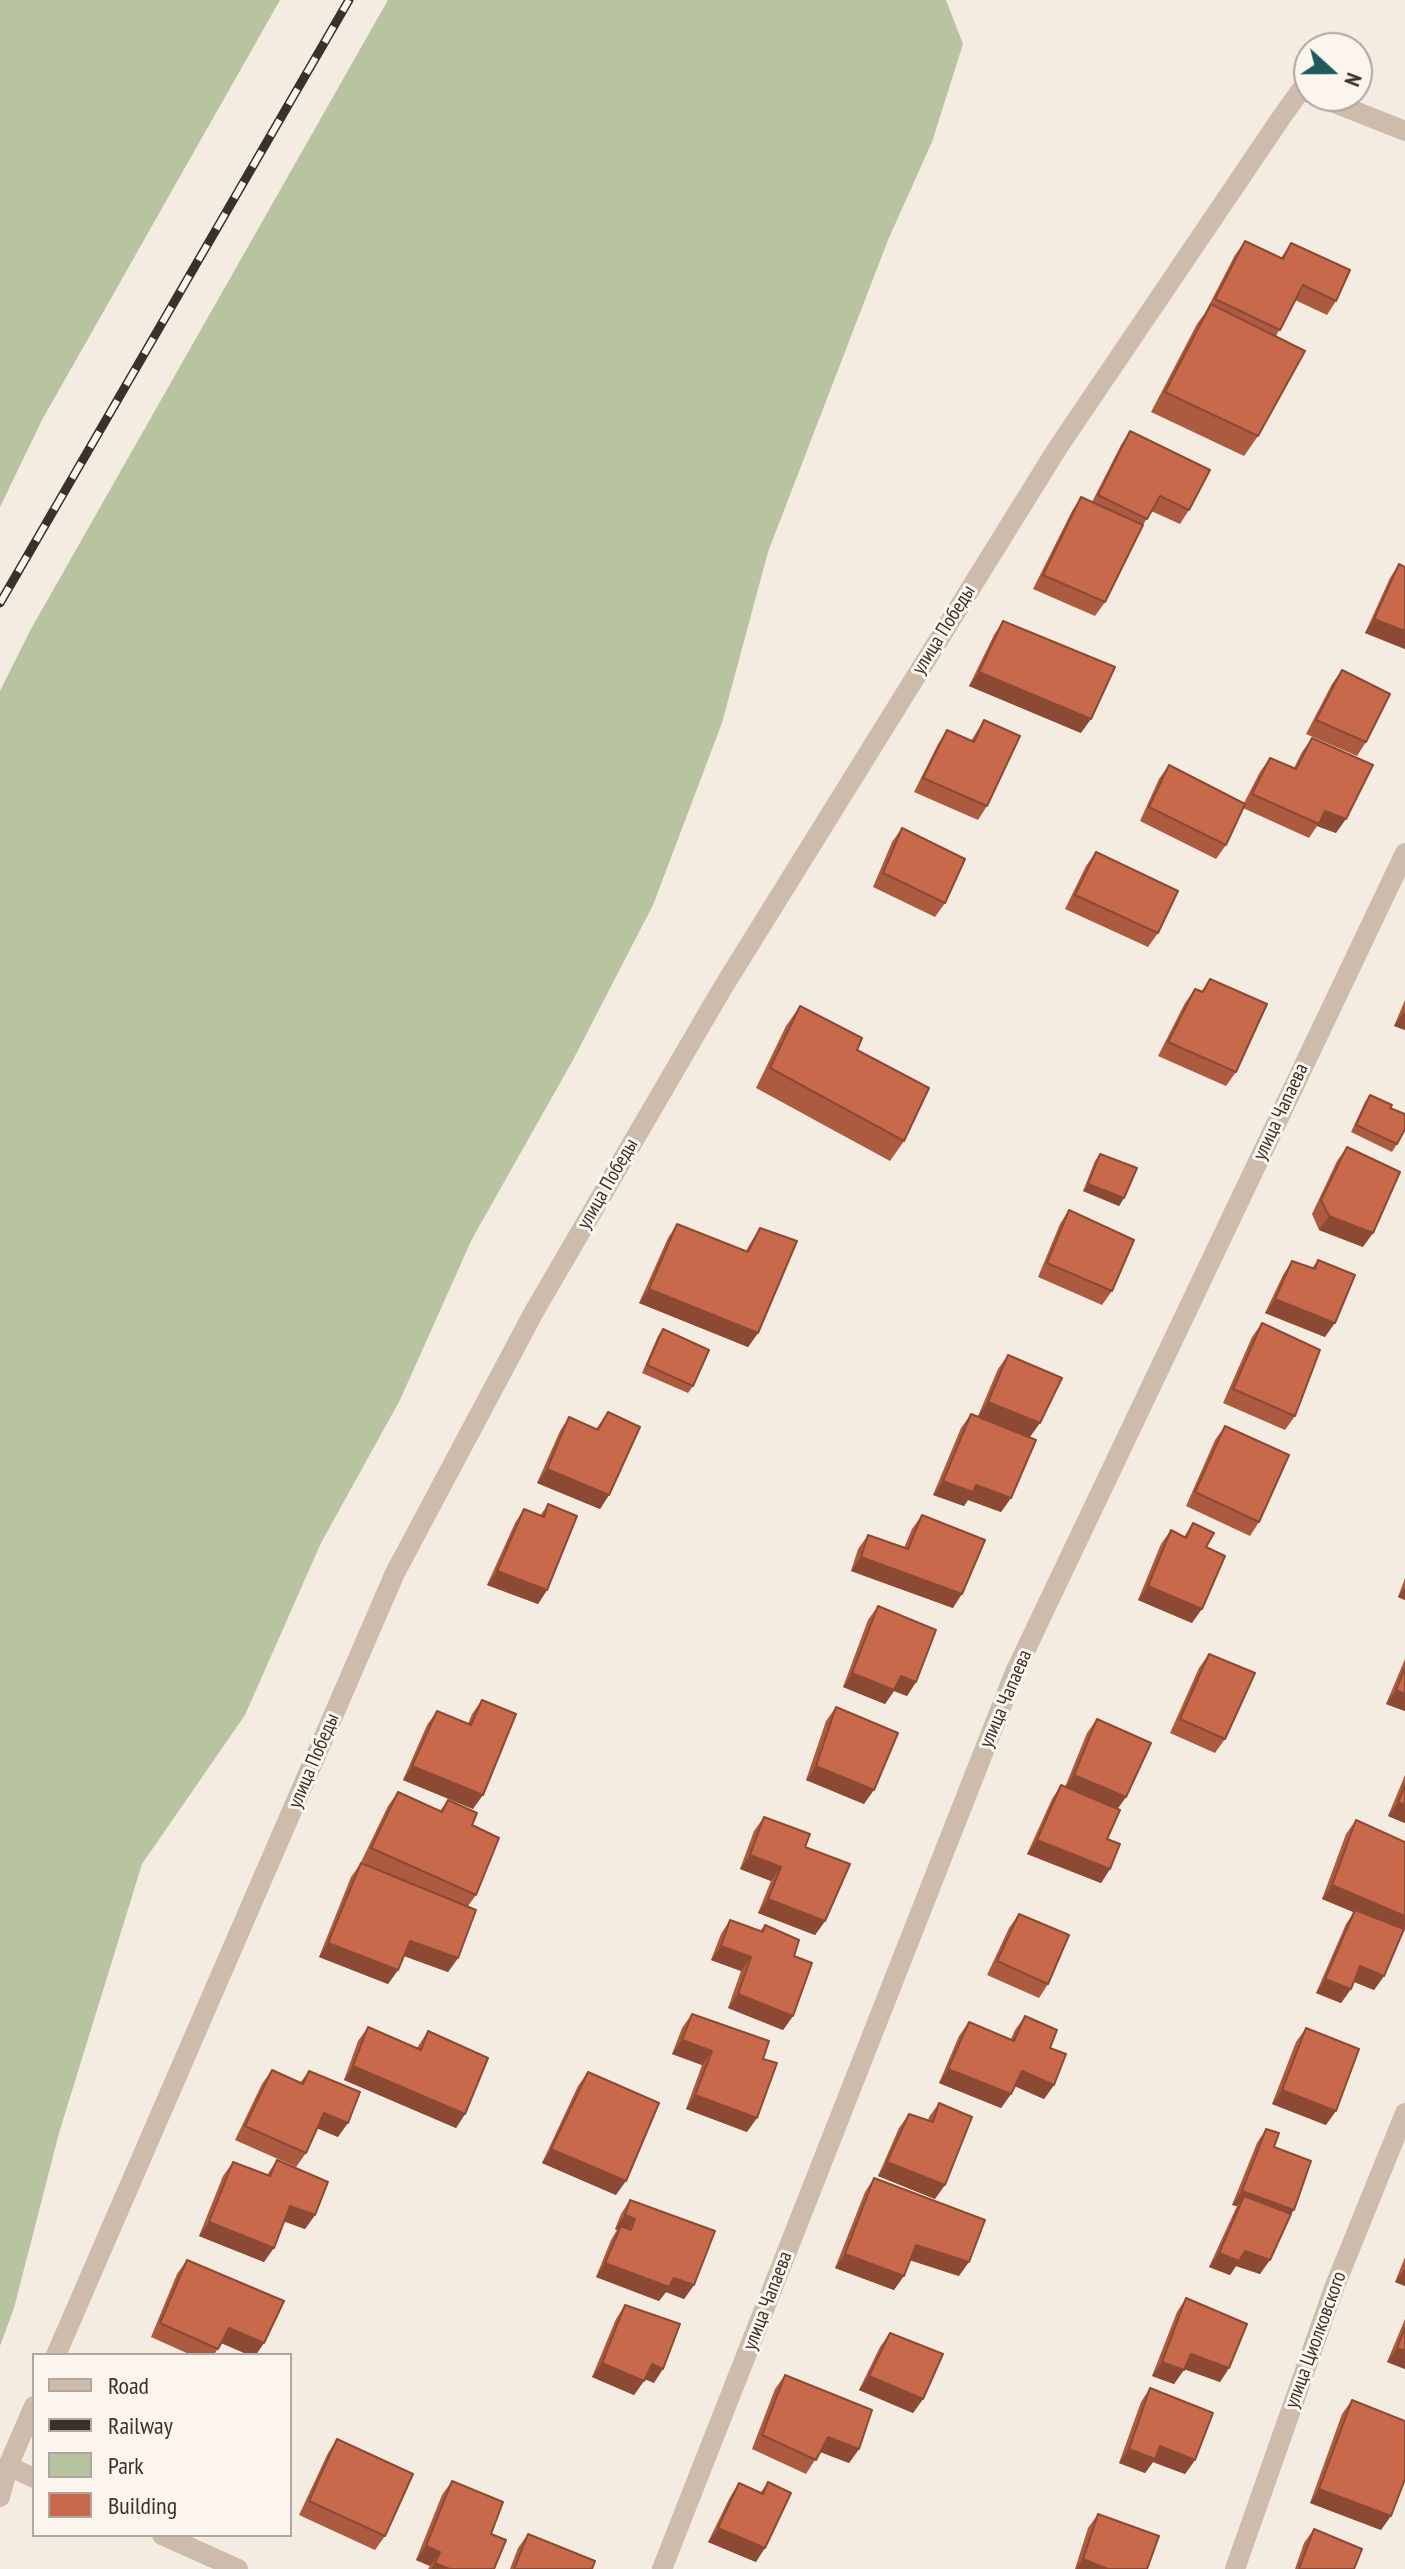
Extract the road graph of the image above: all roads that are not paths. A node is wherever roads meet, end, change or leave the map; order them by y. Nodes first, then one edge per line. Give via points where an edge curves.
1 (1296, 112) edge
2 (1357, 112) edge
3 (1405, 131) edge
4 (1405, 853) edge
5 (1405, 2113) edge
6 (57, 2353) edge
7 (32, 2411) edge
8 (8, 2466) junction
9 (32, 2477) edge
10 (0, 2497) edge
11 (166, 2537) edge
12 (238, 2569) edge
13 (662, 2569) edge
14 (1235, 2569) edge

1 - 6 street, улица Победы via 1057,449 722,989 535,1310 395,1573
2 - 3 street
4 - 13 street, улица Чапаева via 1015,1672
5 - 14 street, улица Циолковского via 1334,2288
7 - 8 street
8 - 9 street
8 - 10 street
11 - 12 street

